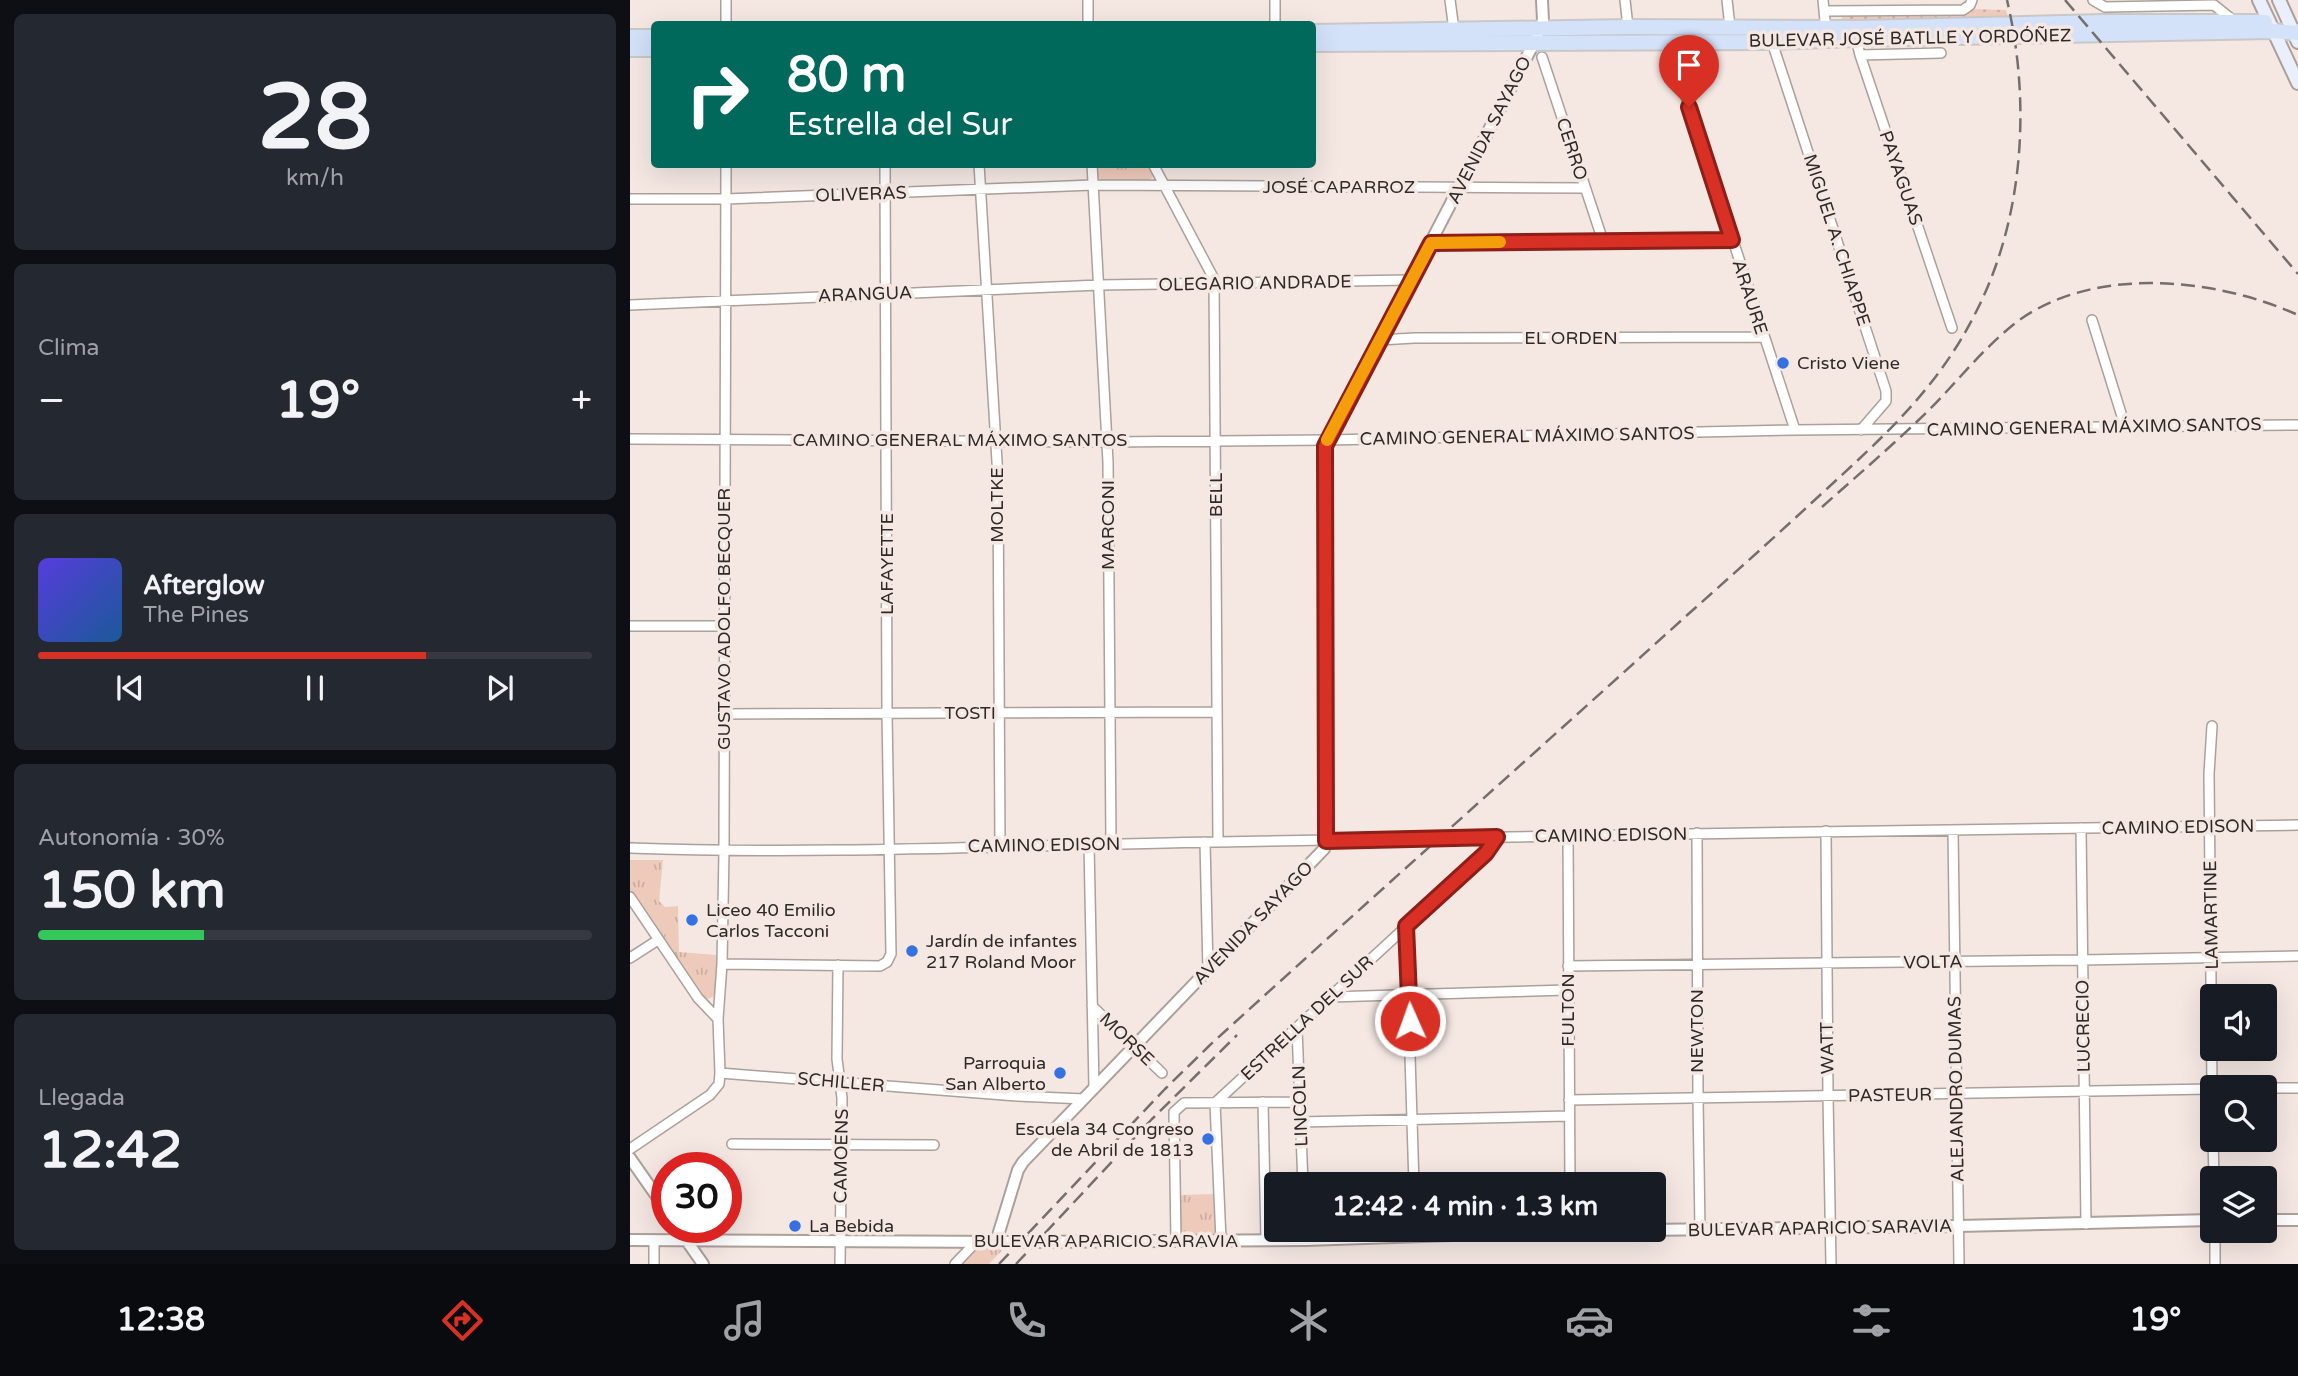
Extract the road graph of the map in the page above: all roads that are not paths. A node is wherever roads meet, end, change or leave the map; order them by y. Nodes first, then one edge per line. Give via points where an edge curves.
1 (726, 0) edge
2 (1088, 0) edge
3 (1275, 0) edge
4 (1450, 0) edge
5 (1542, 0) edge
6 (1625, 0) edge
7 (1727, 0) edge
8 (1823, 0) edge
9 (1972, 0) edge
10 (2094, 0) edge
11 (2259, 0) edge
12 (2279, 0) edge
13 (1825, 12) junction
14 (726, 21) edge
15 (1088, 21) edge
16 (1275, 21) edge
17 (2235, 21) junction
18 (1628, 27) junction
19 (1730, 27) junction
20 (2271, 27) junction
21 (1541, 29) junction
22 (1454, 30) junction
23 (2295, 31) edge
24 (1316, 32) edge
25 (1855, 33) junction
26 (1826, 34) junction
27 (630, 37) edge
28 (651, 37) edge
29 (1772, 42) junction
30 (1534, 43) junction
31 (1672, 43) junction
32 (1316, 44) edge
33 (630, 49) edge
34 (651, 49) edge
35 (1941, 52) dead end
36 (1860, 55) junction
37 (1542, 57) dead end
38 (2298, 83) edge
39 (726, 168) edge
40 (885, 168) edge
41 (979, 168) edge
42 (1092, 168) edge
43 (1155, 168) edge
44 (1093, 185) junction
45 (1165, 186) junction
46 (1459, 188) junction
47 (1585, 188) junction
48 (980, 190) junction
49 (886, 193) junction
50 (630, 199) edge
51 (726, 199) junction
52 (1732, 240) junction
53 (1603, 241) junction
54 (1431, 243) junction
55 (1410, 280) junction
56 (1214, 284) junction
57 (1100, 285) junction
58 (987, 290) junction
59 (885, 293) junction
60 (725, 301) junction
61 (630, 305) edge
62 (2092, 320) dead end
63 (1952, 328) dead end
64 (1763, 337) junction
65 (1380, 340) junction
66 (2298, 425) edge
67 (2126, 426) junction
68 (1795, 430) junction
69 (1861, 430) junction
70 (724, 438) junction
71 (630, 439) edge
72 (1327, 440) junction
73 (887, 441) junction
74 (996, 441) junction
75 (1215, 441) junction
76 (1107, 442) junction
77 (630, 626) edge
78 (724, 626) junction
79 (1217, 712) junction
80 (887, 713) junction
81 (997, 713) junction
82 (1109, 713) junction
83 (723, 714) junction
84 (2212, 726) dead end
85 (2298, 825) edge
86 (2210, 826) junction
87 (2081, 828) junction
88 (1953, 830) junction
89 (1826, 831) junction
90 (1697, 833) junction
91 (1568, 836) junction
92 (1497, 837) junction
93 (1326, 841) junction
94 (1205, 842) junction
95 (1218, 842) junction
96 (1111, 844) junction
97 (1088, 845) junction
98 (1000, 847) junction
99 (630, 848) edge
100 (888, 849) junction
101 (724, 850) junction
102 (630, 897) edge
103 (1406, 926) junction
104 (658, 940) junction
105 (2298, 956) edge
106 (2211, 957) junction
107 (630, 958) edge
108 (2081, 960) junction
109 (1954, 962) junction
110 (1826, 963) junction
111 (722, 964) junction
112 (1697, 964) junction
113 (838, 965) junction
114 (1568, 966) junction
115 (1208, 971) junction
116 (1568, 990) junction
117 (1409, 996) junction
118 (1329, 997) junction
119 (1091, 1006) junction
120 (718, 1019) junction
121 (1297, 1028) junction
122 (1134, 1046) junction
123 (720, 1073) junction
124 (1162, 1073) dead end
125 (2212, 1075) edge
126 (839, 1082) junction
127 (1094, 1088) junction
128 (2200, 1088) edge
129 (2277, 1088) edge
130 (2298, 1088) edge
131 (2084, 1091) junction
132 (1956, 1094) junction
133 (1828, 1096) junction
134 (1698, 1098) junction
135 (1084, 1099) junction
136 (1569, 1100) junction
137 (1263, 1102) junction
138 (1299, 1102) junction
139 (1215, 1103) junction
140 (1569, 1115) junction
141 (1412, 1119) junction
142 (1300, 1122) junction
143 (732, 1144) dead end
144 (934, 1145) dead end
145 (841, 1146) junction
146 (630, 1149) edge
147 (630, 1158) edge
148 (1265, 1172) edge
149 (1302, 1172) edge
150 (1414, 1172) edge
151 (1570, 1172) edge
152 (651, 1188) edge
153 (2200, 1220) edge
154 (2277, 1220) edge
155 (2298, 1220) edge
156 (2086, 1224) junction
157 (1958, 1226) junction
158 (1832, 1228) junction
159 (1666, 1230) edge
160 (1700, 1230) junction
161 (630, 1240) edge
162 (651, 1240) edge
163 (742, 1240) edge
164 (1221, 1240) junction
165 (1264, 1240) edge
166 (1176, 1241) junction
167 (840, 1242) junction
168 (976, 1242) junction
169 (996, 1242) junction
170 (654, 1243) edge
171 (689, 1243) edge
172 (2215, 1243) edge
173 (654, 1264) edge
174 (703, 1264) edge
175 (840, 1264) edge
176 (955, 1264) edge
177 (1832, 1264) edge
178 (1959, 1264) edge
179 (2215, 1264) edge

1 - 14 street
2 - 15 street
3 - 16 street
4 - 22 street
5 - 21 street, AVENIDA SAYAGO
6 - 18 street
7 - 19 street
8 - 13 street
9 - 13 street, BULEVAR JOSÉ BATLLE Y ORDÓÑEZ via 1963,9
10 - 17 street via 2105,7 2214,5
11 - 20 main road
12 - 23 main road
13 - 26 street
17 - 20 main road, BULEVAR JOSÉ BATLLE Y ORDÓÑEZ
17 - 25 main road, BULEVAR JOSÉ BATLLE Y ORDÓÑEZ
18 - 19 main road, BULEVAR JOSÉ BATLLE Y ORDÓÑEZ
18 - 21 main road, BULEVAR JOSÉ BATLLE Y ORDÓÑEZ
19 - 26 main road, BULEVAR JOSÉ BATLLE Y ORDÓÑEZ
20 - 23 main road, BULEVAR JOSÉ BATLLE Y ORDÓÑEZ
20 - 25 main road, BULEVAR JOSÉ BATLLE Y ORDÓÑEZ
20 - 38 main road
21 - 22 main road, BULEVAR JOSÉ BATLLE Y ORDÓÑEZ
21 - 30 street, AVENIDA SAYAGO
22 - 24 main road, BULEVAR JOSÉ BATLLE Y ORDÓÑEZ
25 - 26 main road, BULEVAR JOSÉ BATLLE Y ORDÓÑEZ
25 - 36 street, PAYAGUAS
26 - 29 main road, BULEVAR JOSÉ BATLLE Y ORDÓÑEZ
27 - 28 main road
29 - 31 main road, BULEVAR JOSÉ BATLLE Y ORDÓÑEZ
29 - 69 street, MIGUEL A. CHIAPPE via 1886,391 1886,401
30 - 31 main road, BULEVAR JOSÉ BATLLE Y ORDÓÑEZ
30 - 32 main road, BULEVAR JOSÉ BATLLE Y ORDÓÑEZ
30 - 46 street, AVENIDA SAYAGO
31 - 52 street, ARAURE
33 - 34 main road
35 - 36 street, BULEVAR JOSÉ BATLLE Y ORDÓÑEZ
36 - 63 street, PAYAGUAS
37 - 47 street, CERRO
39 - 51 street, GUSTAVO ADOLFO BECQUER
40 - 49 street, LAFAYETTE
41 - 48 street, MOLTKE
42 - 44 street, MARCONI
43 - 45 street, BELL
44 - 45 street, JOSÉ CAPARROZ
44 - 48 street, OLIVERAS
44 - 57 street, MARCONI
45 - 46 street, JOSÉ CAPARROZ
45 - 56 street, BELL via 1212,272
46 - 47 street, JOSÉ CAPARROZ
46 - 54 street, AVENIDA SAYAGO
47 - 53 street, CERRO
48 - 49 street, OLIVERAS
48 - 58 street, MOLTKE
49 - 51 street, OLIVERAS
49 - 59 street, LAFAYETTE
50 - 51 street, OLIVERAS
51 - 60 street, GUSTAVO ADOLFO BECQUER
52 - 53 street
52 - 64 street, ARAURE
53 - 54 street
54 - 55 street, AVENIDA SAYAGO
55 - 56 street, OLEGARIO ANDRADE
55 - 65 street, AVENIDA SAYAGO
56 - 57 street, OLEGARIO ANDRADE
56 - 75 street, BELL
57 - 58 street, ARANGUA
57 - 76 street, MARCONI
58 - 59 street, ARANGUA
58 - 74 street, MOLTKE
59 - 60 street, ARANGUA
59 - 73 street, LAFAYETTE
60 - 61 street, ARANGUA
60 - 70 street, GUSTAVO ADOLFO BECQUER
62 - 67 street
64 - 65 street, EL ORDEN
64 - 68 street, ARAURE
65 - 72 street, AVENIDA SAYAGO
66 - 67 street, CAMINO GENERAL MÁXIMO SANTOS
67 - 69 street, CAMINO GENERAL MÁXIMO SANTOS
68 - 69 street, CAMINO GENERAL MÁXIMO SANTOS
68 - 72 street, CAMINO GENERAL MÁXIMO SANTOS
70 - 71 street, CAMINO GENERAL MÁXIMO SANTOS
70 - 73 street, CAMINO GENERAL MÁXIMO SANTOS
70 - 78 street, GUSTAVO ADOLFO BECQUER
72 - 75 street, CAMINO GENERAL MÁXIMO SANTOS
72 - 93 street, AVENIDA SAYAGO
73 - 74 street, CAMINO GENERAL MÁXIMO SANTOS
73 - 80 street, LAFAYETTE
74 - 76 street, CAMINO GENERAL MÁXIMO SANTOS
74 - 81 street, MOLTKE
75 - 76 street, CAMINO GENERAL MÁXIMO SANTOS
75 - 79 street, BELL
76 - 82 street, MARCONI
77 - 78 street
78 - 83 street, GUSTAVO ADOLFO BECQUER
79 - 82 street, TOSTI
79 - 95 street, BELL
80 - 81 street, TOSTI
80 - 83 street, TOSTI
80 - 100 street, LAFAYETTE
81 - 82 street, TOSTI
81 - 98 street, MOLTKE
82 - 96 street, MARCONI
83 - 101 street, GUSTAVO ADOLFO BECQUER
84 - 86 street, LAMARTINE
85 - 86 street, CAMINO EDISON
86 - 87 street, CAMINO EDISON
86 - 106 street, LAMARTINE
87 - 88 street, CAMINO EDISON
87 - 108 street, LUCRECIO
88 - 89 street, CAMINO EDISON
88 - 109 street, ALEJANDRO DUMAS
89 - 90 street, CAMINO EDISON
89 - 110 street, WATT
90 - 91 street, CAMINO EDISON
90 - 112 street, NEWTON
91 - 92 street, CAMINO EDISON
91 - 114 street, FULTON
92 - 93 street, CAMINO EDISON
92 - 103 street, ESTRELLA DEL SUR via 1486,853
93 - 95 street, CAMINO EDISON
93 - 115 street, AVENIDA SAYAGO via 1324,849
94 - 95 street, CAMINO EDISON
94 - 96 street, CAMINO EDISON
94 - 115 street
96 - 97 street, CAMINO EDISON
97 - 98 street, CAMINO EDISON
97 - 119 street
98 - 100 street, CAMINO EDISON
99 - 101 street, CAMINO EDISON
100 - 101 street, CAMINO EDISON
100 - 113 street, LAFAYETTE via 891,954 880,966
101 - 111 street, GUSTAVO ADOLFO BECQUER
102 - 104 street
103 - 117 street
103 - 118 street, ESTRELLA DEL SUR
104 - 107 street
104 - 120 street
105 - 106 street, VOLTA
106 - 108 street, VOLTA
106 - 125 street, LAMARTINE
108 - 109 street, VOLTA
108 - 131 street, LUCRECIO
109 - 110 street, VOLTA
109 - 132 street, ALEJANDRO DUMAS
110 - 112 street, VOLTA
110 - 133 street, WATT
111 - 113 street
111 - 120 street, GUSTAVO ADOLFO BECQUER
112 - 114 street, VOLTA
112 - 134 street, NEWTON
113 - 126 street, CAMOENS
114 - 116 street, FULTON
115 - 122 street, AVENIDA SAYAGO
116 - 117 street
116 - 136 street, FULTON
117 - 118 street
117 - 141 street
118 - 121 street, ESTRELLA DEL SUR
119 - 122 street, MORSE
119 - 127 street
120 - 123 street, GUSTAVO ADOLFO BECQUER
121 - 138 street, LINCOLN
121 - 139 street, ESTRELLA DEL SUR
122 - 124 street, MORSE
122 - 127 street, AVENIDA SAYAGO
123 - 126 street, SCHILLER
123 - 146 street via 719,1084 710,1095
126 - 135 street, SCHILLER
126 - 145 street, CAMOENS
127 - 135 street, AVENIDA SAYAGO
128 - 131 street, PASTEUR
129 - 130 street
131 - 132 street, PASTEUR
131 - 156 street, LUCRECIO
132 - 133 street, PASTEUR
132 - 157 street, ALEJANDRO DUMAS
133 - 134 street, PASTEUR
133 - 158 street, WATT
134 - 136 street, PASTEUR
134 - 160 street, NEWTON
135 - 169 street, AVENIDA SAYAGO via 1018,1170
136 - 140 street, FULTON
137 - 138 street
137 - 139 street
137 - 148 street
138 - 142 street, LINCOLN
139 - 164 street
139 - 166 street via 1184,1103 1174,1112
140 - 141 street
140 - 151 street, FULTON
141 - 142 street
141 - 150 street
142 - 149 street, LINCOLN
143 - 145 street
144 - 145 street
145 - 167 street, CAMOENS
147 - 152 street
153 - 156 street, BULEVAR APARICIO SARAVIA
154 - 155 street
156 - 157 street, BULEVAR APARICIO SARAVIA
157 - 158 street, BULEVAR APARICIO SARAVIA
157 - 178 street, ALEJANDRO DUMAS
158 - 160 street, BULEVAR APARICIO SARAVIA
158 - 177 street, WATT
159 - 160 street, BULEVAR APARICIO SARAVIA
161 - 162 street, BULEVAR APARICIO SARAVIA
163 - 167 street, BULEVAR APARICIO SARAVIA
164 - 165 street, BULEVAR APARICIO SARAVIA
164 - 166 street, BULEVAR APARICIO SARAVIA
166 - 169 street, BULEVAR APARICIO SARAVIA
167 - 168 street, BULEVAR APARICIO SARAVIA
167 - 175 street, CAMOENS
168 - 169 street, BULEVAR APARICIO SARAVIA
168 - 176 street
170 - 173 street
171 - 174 street
172 - 179 street

